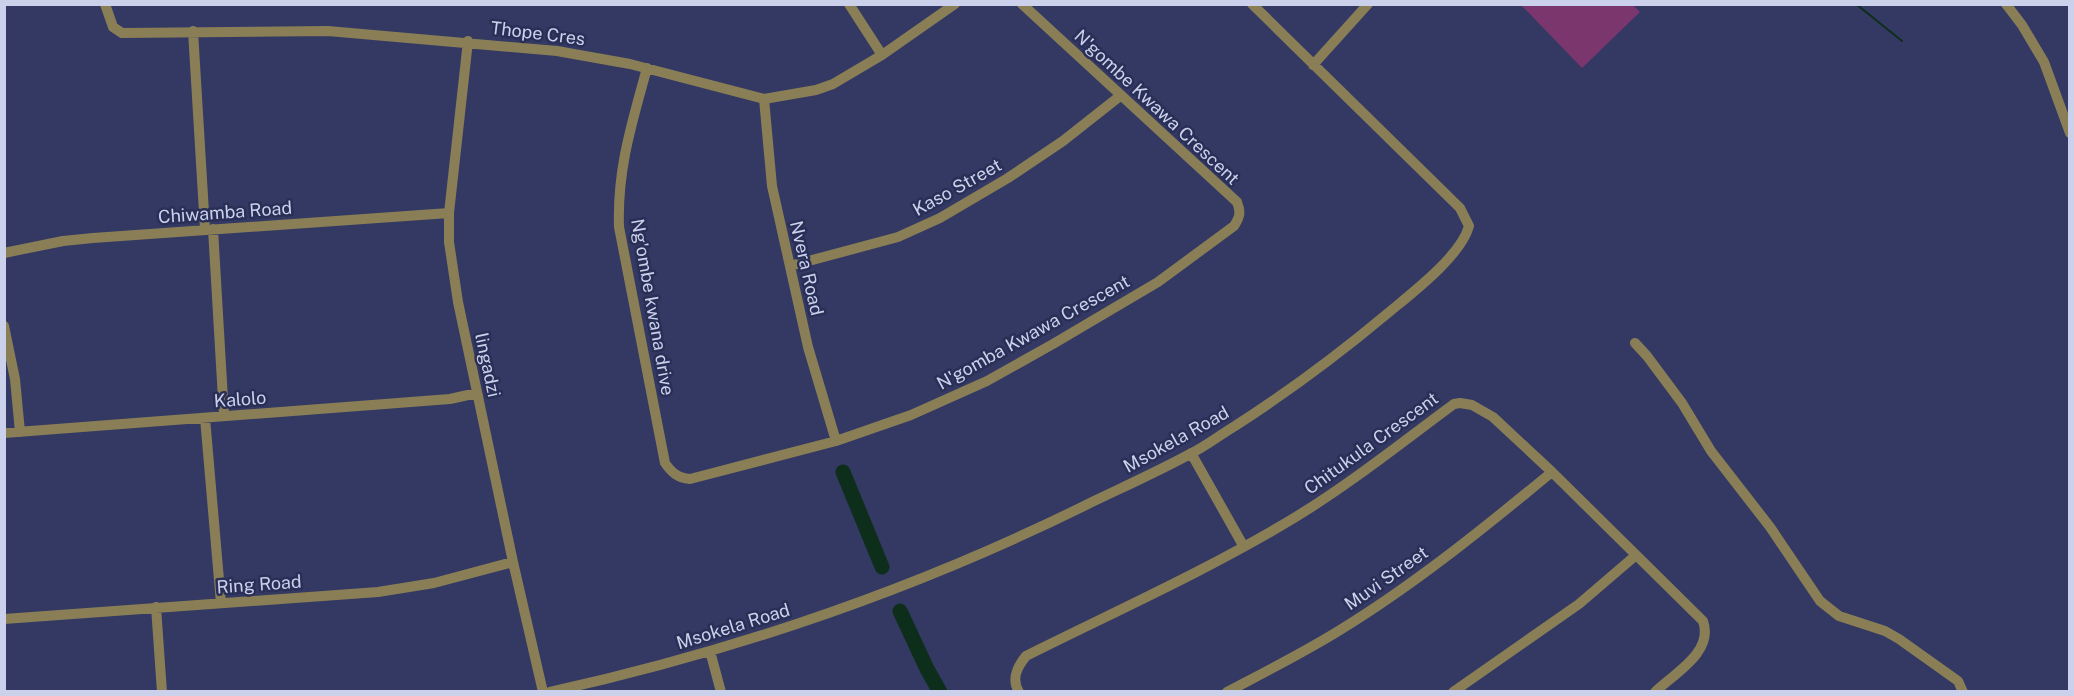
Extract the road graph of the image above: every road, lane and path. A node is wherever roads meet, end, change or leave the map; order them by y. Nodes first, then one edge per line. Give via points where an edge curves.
1 (105, 4) edge
2 (849, 4) edge
3 (1022, 4) edge
4 (1252, 4) edge
5 (1368, 4) edge
6 (2006, 4) edge
7 (951, 6) edge
8 (193, 32) junction
9 (468, 41) junction
10 (882, 56) junction
11 (1313, 65) junction
12 (647, 68) junction
13 (1120, 96) junction
14 (764, 99) junction
15 (2070, 133) edge
16 (1240, 211) joint
17 (449, 213) junction
18 (209, 229) junction
19 (4, 253) edge
20 (790, 266) junction
21 (4, 326) edge
22 (1635, 343) dead end
23 (477, 393) junction
24 (224, 416) junction
25 (205, 418) junction
26 (20, 432) junction
27 (4, 433) edge
28 (836, 441) junction
29 (1191, 453) junction
30 (1552, 472) junction
31 (677, 476) joint
32 (1244, 547) junction
33 (1635, 555) junction
34 (513, 562) junction
35 (221, 603) junction
36 (156, 607) junction
37 (4, 618) edge
38 (710, 651) junction
39 (162, 692) edge
40 (543, 692) edge
41 (550, 692) edge
42 (721, 692) edge
43 (1019, 692) edge
44 (1227, 692) edge
45 (1453, 692) edge
46 (1654, 692) edge
47 (1963, 692) edge

1 - 8 street, Thope Cres via 113,27 122,33
2 - 10 street
3 - 13 street, N'gombe Kwawa Crescent
4 - 11 street, Msokela Road
5 - 11 street
6 - 15 street via 2044,62
7 - 10 street, Thope Cres
8 - 9 street, Thope Cres via 328,30
8 - 18 street
9 - 12 street, Thope Cres via 576,53
9 - 17 street, lingadzi
10 - 14 street, Thope Cres via 833,84
11 - 29 street, Msokela Road via 1460,208 1469,226 1466,237 1459,248 1371,328 1275,400
12 - 14 street, Thope Cres
12 - 31 street, Ng'ombe kwana drive via 620,176 620,227 665,463
13 - 16 street, N'gombe Kwawa Crescent via 1237,202
13 - 20 street, Kaso Street via 1063,141 940,218 898,237
14 - 20 street, Nvera Road via 772,186
16 - 28 street, N'gomba Kwawa Crescent via 1234,226 1158,282 1053,344 987,381
17 - 18 street, Chiwamba Road
17 - 23 street, lingadzi via 456,293
18 - 19 street, Chiwamba Road via 73,240
18 - 24 street
20 - 28 street, Nvera Road
21 - 26 street
22 - 47 street via 1682,403 1711,451 1770,527 1820,601 1839,616 1899,639 1958,681
23 - 24 street, Kalolo via 450,399
23 - 34 street, lingadzi
24 - 25 street, Kalolo
25 - 26 street, Kalolo
25 - 35 street
26 - 27 street, Kalolo
28 - 31 street, N'gomba Kwawa Crescent via 708,476
29 - 32 street
29 - 38 street, Msokela Road via 998,547 901,587
30 - 32 street, Chitukula Crescent via 1493,417 1460,402 1345,485
30 - 33 street, Chitukula Crescent
30 - 44 street, Muvi Street via 1494,520 1372,609 1307,650
32 - 43 street, Chitukula Crescent via 1026,656 1016,674
33 - 45 street via 1579,604
33 - 46 street, Chitukula Crescent via 1701,617 1707,630 1699,653
34 - 35 street, Ring Road via 395,590
34 - 40 street, lingadzi
35 - 36 street, Ring Road
36 - 37 street, Ring Road
36 - 39 street
38 - 41 street, Msokela Road
38 - 42 street

